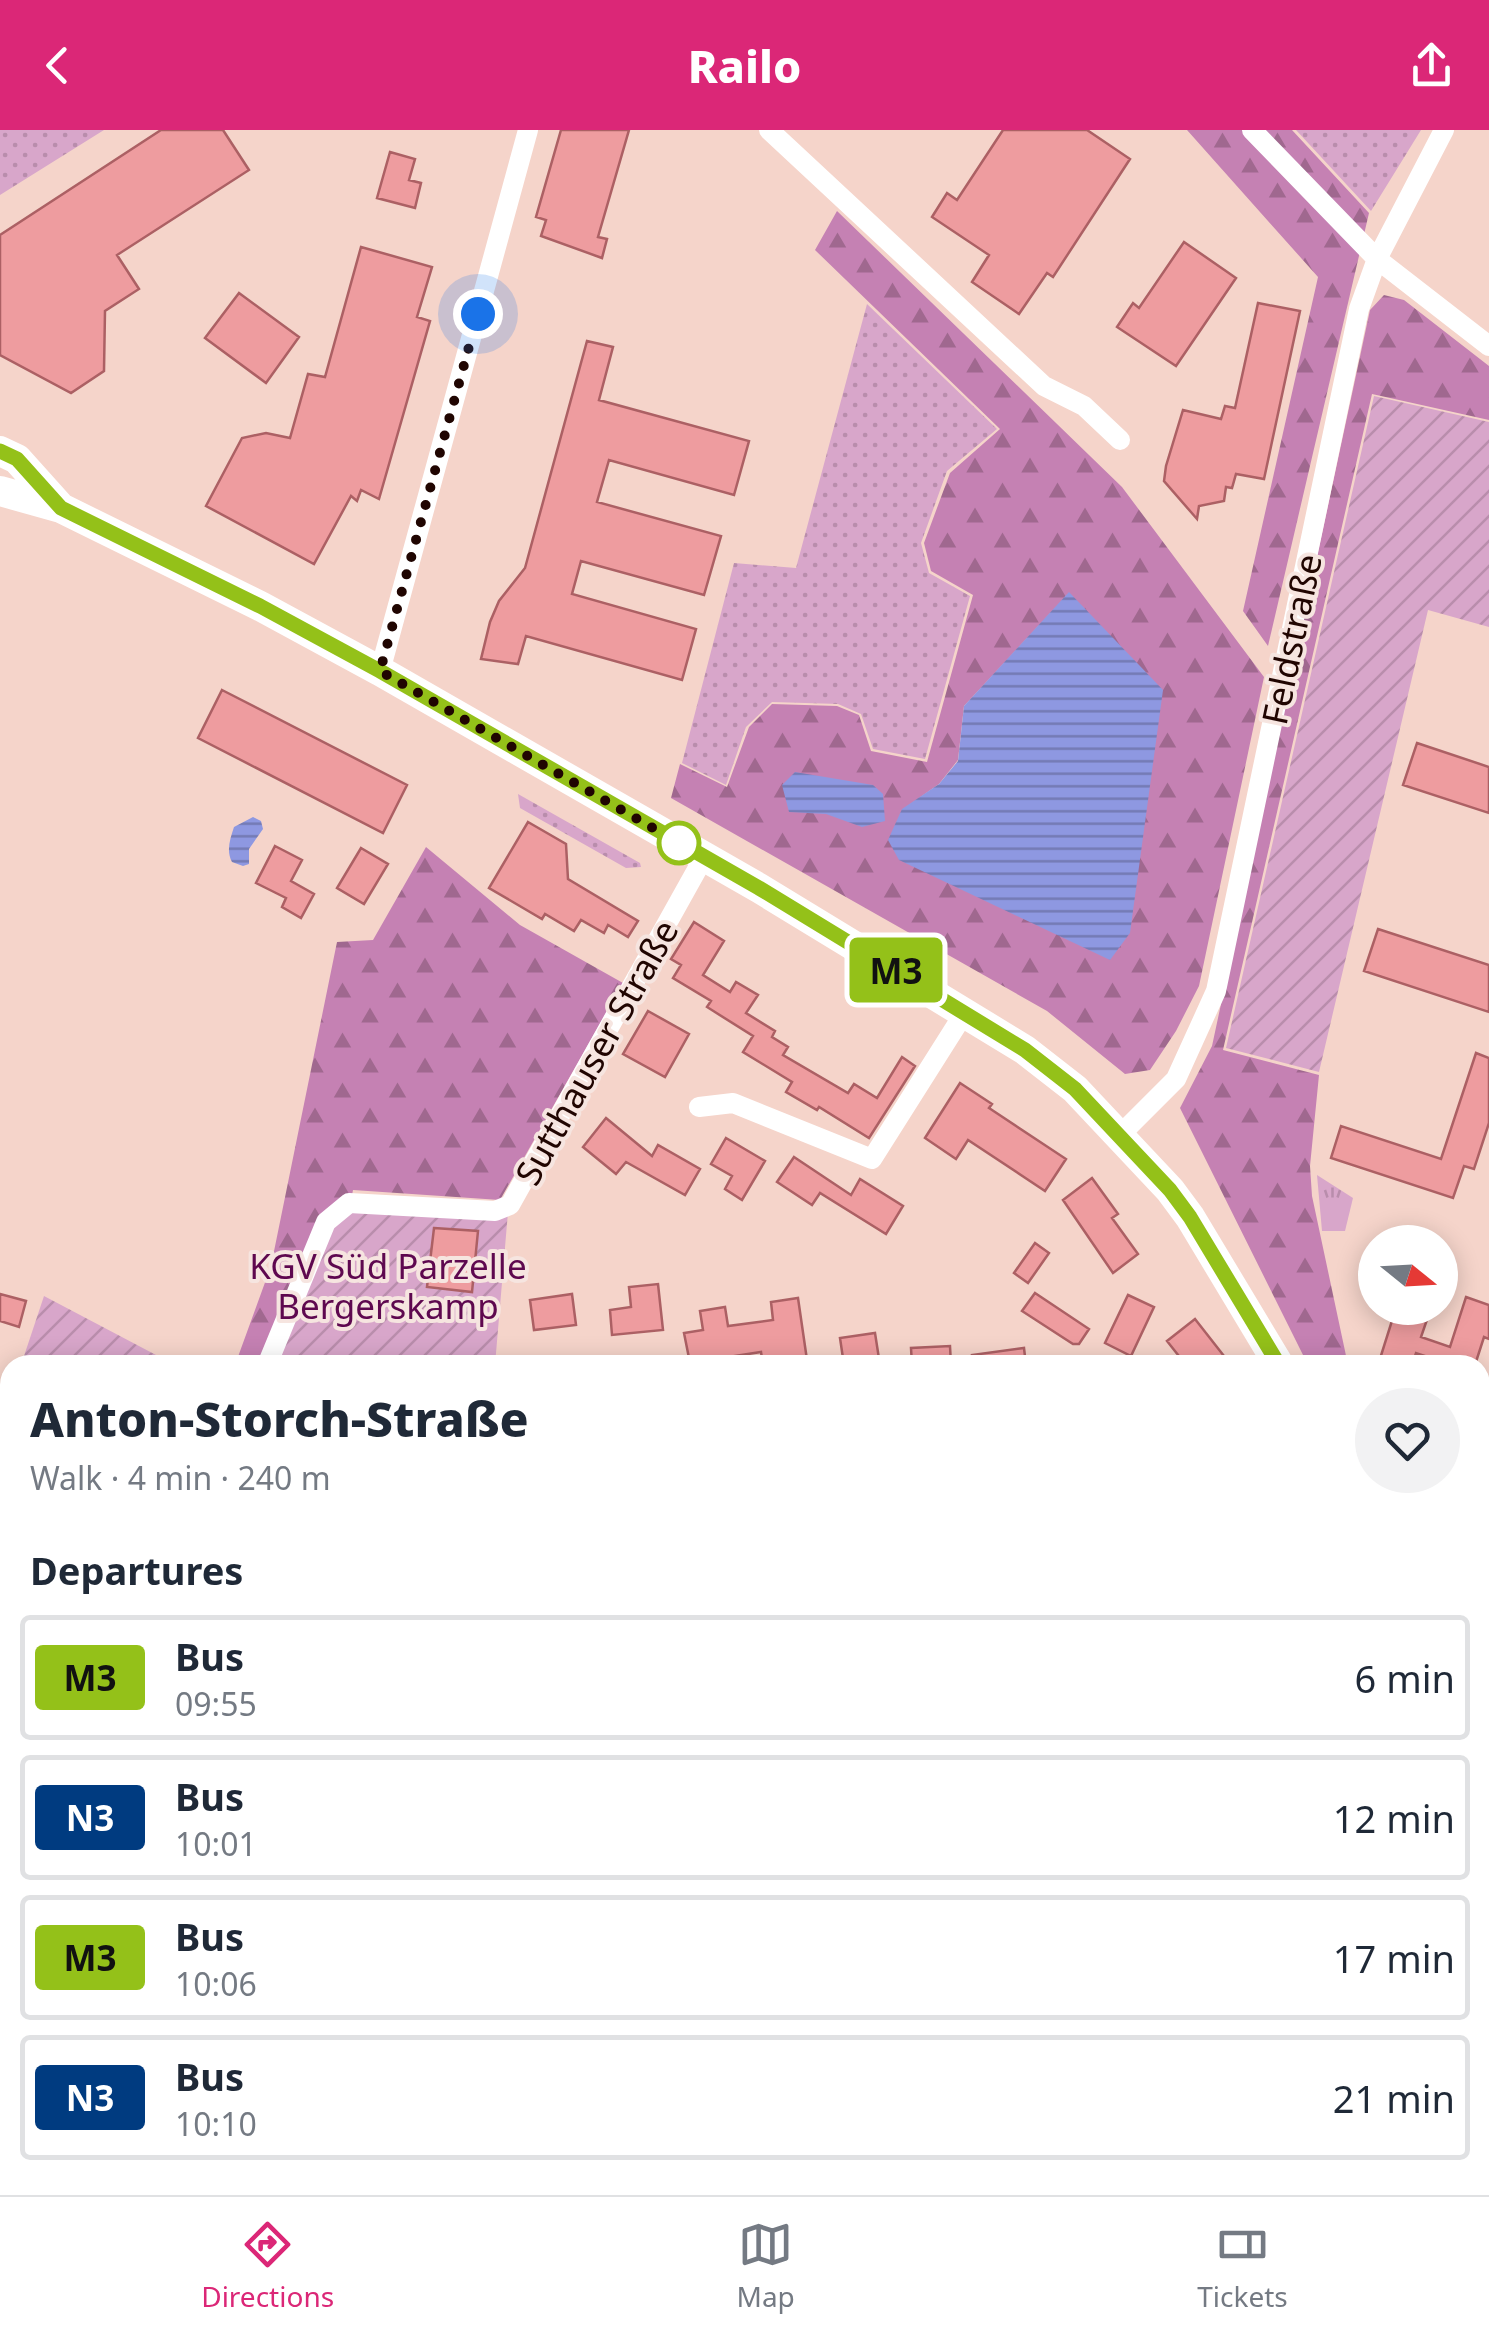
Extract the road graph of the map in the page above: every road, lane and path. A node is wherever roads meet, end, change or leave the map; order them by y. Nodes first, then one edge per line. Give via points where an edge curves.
1 (528, 130) edge
2 (769, 130) edge
3 (1252, 130) edge
4 (1444, 130) edge
5 (1377, 260) junction
6 (1489, 346) edge
7 (1120, 440) dead end
8 (0, 451) edge
9 (0, 491) edge
10 (61, 508) junction
11 (380, 671) junction
12 (704, 858) junction
13 (966, 1012) junction
14 (699, 1107) dead end
15 (1121, 1134) junction
16 (271, 1355) edge
17 (1273, 1355) edge

1 - 11 street
2 - 7 street via 1044,386 1084,406
3 - 5 street
4 - 5 street, Feldstraße
5 - 6 street
5 - 15 street, Feldstraße via 1359,309 1216,992 1176,1078
8 - 10 street via 17,459
9 - 10 street
10 - 11 street
11 - 12 street
12 - 13 street
12 - 16 street, Sutthauser Straße via 510,1205 495,1211 349,1203 326,1222
13 - 14 street via 872,1159 733,1103
13 - 15 street via 1075,1089
15 - 17 street via 1190,1217

